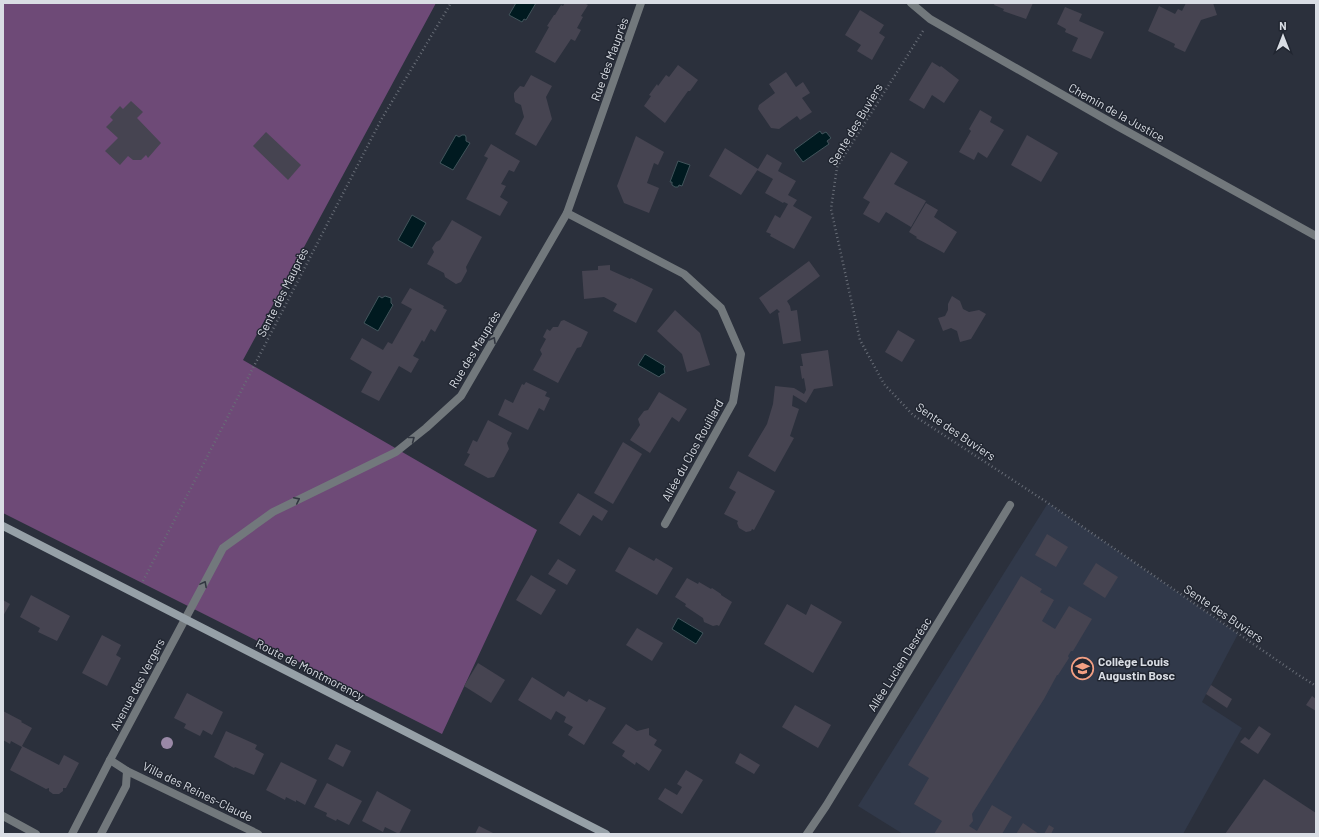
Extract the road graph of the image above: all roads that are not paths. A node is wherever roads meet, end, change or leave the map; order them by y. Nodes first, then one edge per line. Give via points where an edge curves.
1 (642, 3) edge
2 (910, 3) edge
3 (567, 213) junction
4 (1316, 236) edge
5 (1010, 505) dead end
6 (665, 524) dead end
7 (3, 526) edge
8 (186, 618) junction
9 (110, 760) junction
10 (127, 770) junction
11 (3, 816) edge
12 (36, 834) edge
13 (72, 834) edge
14 (101, 834) edge
15 (258, 834) edge
16 (606, 834) edge
17 (807, 834) edge

1 - 3 street, Rue des Mauprès
2 - 4 street, Chemin de la Justice via 930,19
3 - 6 street, Allée du Clos Rouillard via 684,274 721,308 740,354 733,402
8 -> 3 street, Rue des Mauprès via 222,548 273,512 396,452 461,396
5 - 17 street, Allée Lucien Desréac
7 - 8 street, Route de Montmorency
8 - 9 street, Avenue des Vergers
8 - 16 street, Route de Montmorency
9 - 10 street
9 - 13 street, Avenue des Vergers
10 - 14 street via 126,786
10 - 15 street, Villa des Reines-Claude
11 - 12 street

